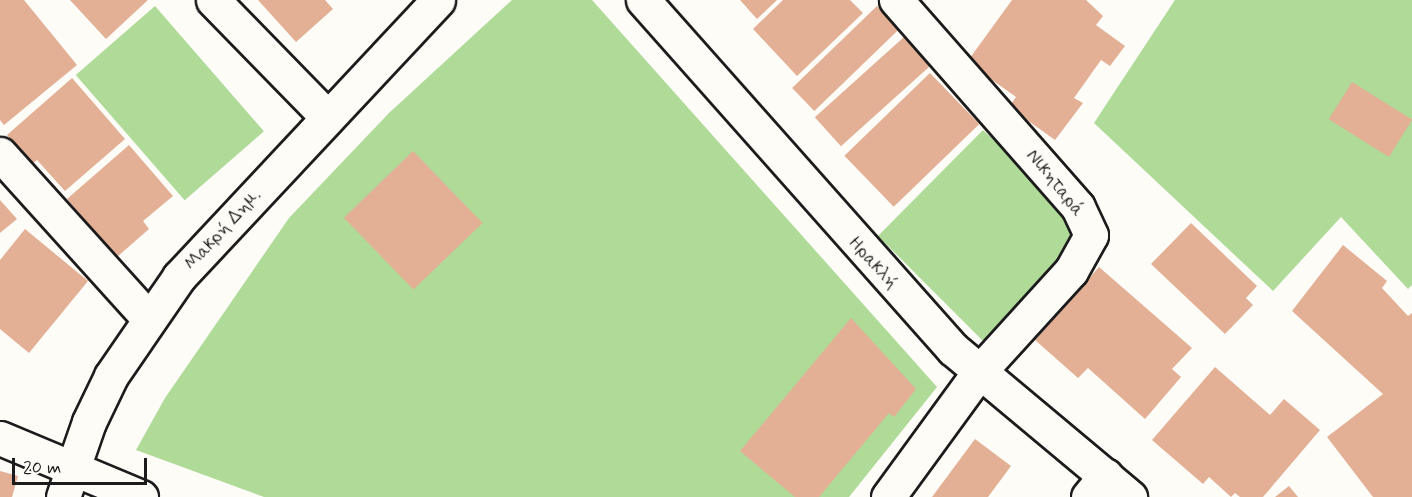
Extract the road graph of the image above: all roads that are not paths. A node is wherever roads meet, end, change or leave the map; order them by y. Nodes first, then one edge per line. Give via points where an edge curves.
1 (213, 0) edge
2 (438, 0) edge
3 (643, 0) edge
4 (896, 0) edge
5 (327, 117) junction
6 (0, 154) edge
7 (148, 318) junction
8 (979, 372) junction
9 (0, 438) edge
10 (68, 482) edge
11 (1097, 486) edge
12 (141, 497) edge
13 (888, 497) edge
14 (1130, 497) edge

1 - 5 street
2 - 5 street, Μακρή Δημ.
3 - 8 street, Ηρακλή via 876,266
4 - 8 street, Νικηταρά via 1078,207 1091,236 1071,271
5 - 7 street, Μακρή Δημ. via 179,277
6 - 7 street
7 - 10 street, Μακρή Δημ. via 99,400
8 - 11 street, Ηρακλή
8 - 13 street
9 - 10 street
10 - 12 street
11 - 14 street, Ηρακλή

